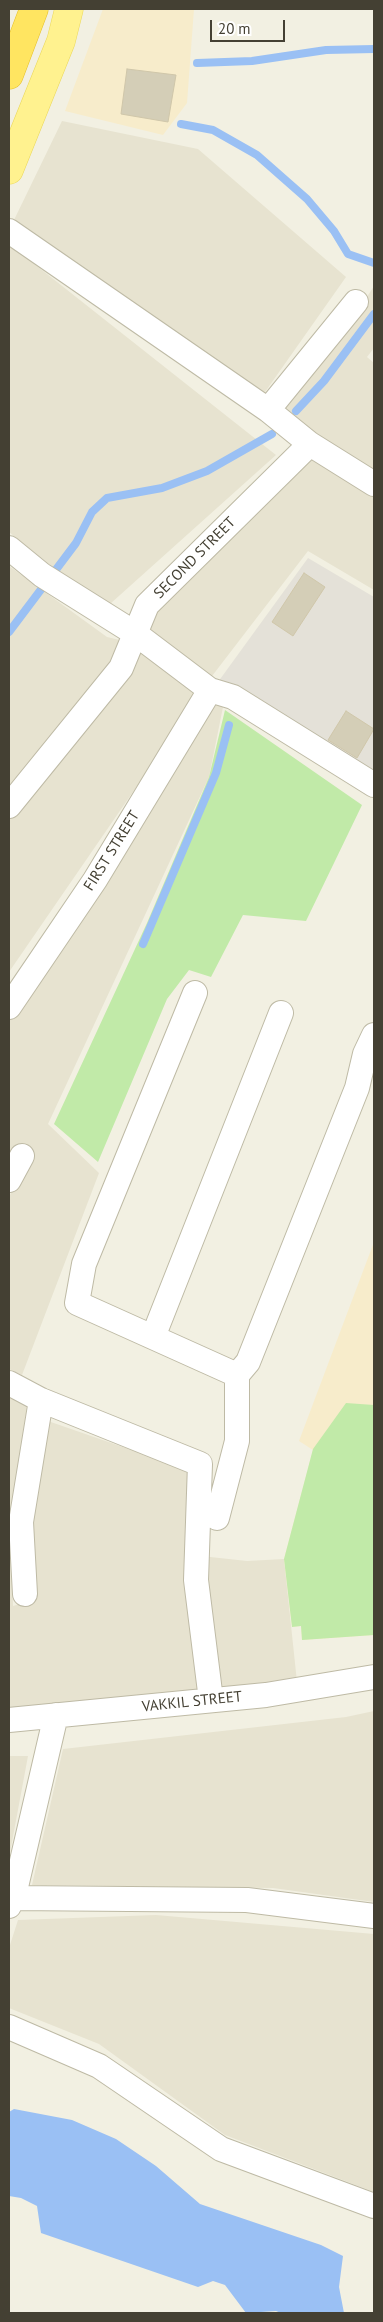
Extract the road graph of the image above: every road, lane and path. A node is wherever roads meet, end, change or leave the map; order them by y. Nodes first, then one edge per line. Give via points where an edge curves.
1 (34, 9) edge
2 (69, 9) edge
3 (9, 75) edge
4 (9, 170) edge
5 (9, 231) edge
6 (356, 302) dead end
7 (268, 410) junction
8 (310, 444) junction
9 (374, 484) edge
10 (9, 548) edge
11 (136, 634) junction
12 (210, 690) junction
13 (374, 785) edge
14 (9, 806) edge
15 (195, 993) dead end
16 (9, 1008) edge
17 (281, 1013) dead end
18 (374, 1035) edge
19 (22, 1156) dead end
20 (9, 1180) edge
21 (153, 1337) junction
22 (237, 1375) junction
23 (9, 1383) edge
24 (41, 1400) junction
25 (217, 1518) dead end
26 (25, 1594) dead end
27 (374, 1677) edge
28 (211, 1700) junction
29 (56, 1715) junction
30 (9, 1720) edge
31 (10, 1902) edge
32 (374, 1916) edge
33 (9, 2027) edge
34 (374, 2206) edge

1 - 3 highway
2 - 4 main road via 61,41
5 - 7 street
6 - 7 street
7 - 8 street
8 - 9 street
8 - 11 street, SECOND STREET via 147,605
10 - 11 street via 54,583
11 - 12 street
11 - 14 street, SECOND STREET via 121,668
12 - 13 street via 233,697
12 - 16 street, FIRST STREET via 95,880
15 - 21 street via 84,1264 77,1303
17 - 21 street
18 - 22 street via 365,1054 357,1088 248,1362
19 - 20 street
21 - 22 street
22 - 25 street via 237,1441
23 - 24 street
24 - 26 street via 22,1522
24 - 28 street via 200,1464 196,1580
27 - 28 street, VAKKIL STREET via 266,1695
28 - 29 street, VAKKIL STREET
29 - 30 street, VAKKIL STREET
29 - 31 street
31 - 32 street via 247,1900
33 - 34 street via 99,2066 221,2149

